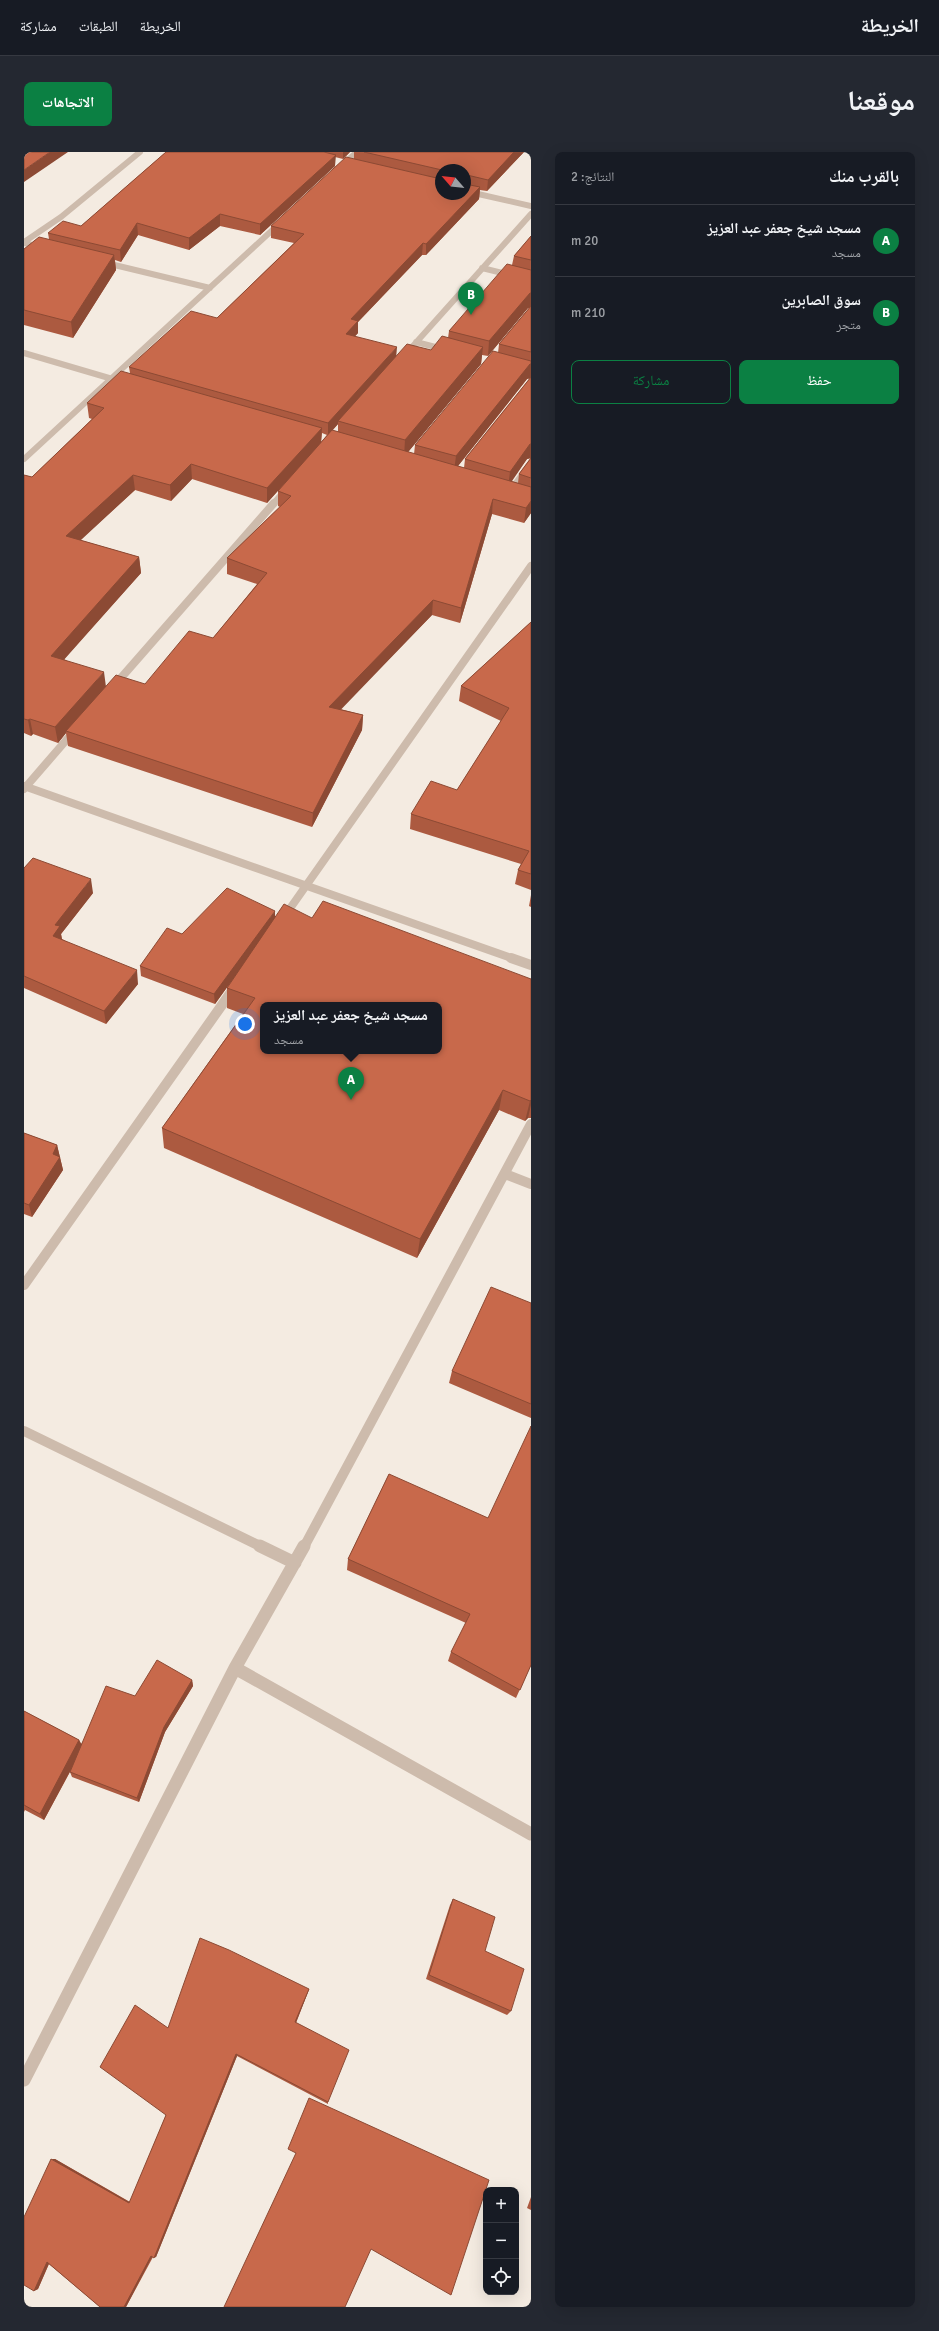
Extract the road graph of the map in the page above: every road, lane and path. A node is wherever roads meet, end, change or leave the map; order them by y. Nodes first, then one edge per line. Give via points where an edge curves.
1 (140, 152) edge
2 (357, 152) edge
3 (338, 162) edge
4 (345, 163) junction
5 (352, 165) edge
6 (333, 174) edge
7 (471, 192) edge
8 (531, 206) edge
9 (531, 214) edge
10 (286, 217) edge
11 (24, 242) edge
12 (47, 248) edge
13 (94, 260) edge
14 (482, 268) junction
15 (531, 280) edge
16 (210, 288) junction
17 (416, 342) junction
18 (453, 352) edge
19 (24, 353) edge
20 (400, 359) edge
21 (111, 379) junction
22 (134, 385) edge
23 (24, 458) edge
24 (531, 462) edge
25 (292, 483) edge
26 (510, 491) edge
27 (531, 566) edge
28 (110, 691) edge
29 (78, 727) edge
30 (25, 787) edge
31 (307, 885) junction
32 (279, 924) edge
33 (531, 966) edge
34 (238, 982) edge
35 (531, 1124) edge
36 (505, 1174) junction
37 (531, 1184) edge
38 (24, 1285) edge
39 (24, 1431) edge
40 (295, 1563) junction
41 (235, 1668) junction
42 (531, 1834) edge
43 (24, 2080) edge

1 - 11 street via 60,217
2 - 4 street
3 - 4 street
4 - 5 street
4 - 6 street
7 - 8 street
9 - 14 street
10 - 16 street
11 - 12 street
13 - 16 street
14 - 15 street
14 - 17 street
16 - 21 street
17 - 18 street
17 - 20 street
19 - 21 street
21 - 22 street
21 - 23 street
24 - 26 street
25 - 28 street
27 - 31 street
29 - 30 street
30 - 31 street
31 - 32 street
31 - 33 street
34 - 38 street
35 - 36 street
36 - 37 street
36 - 40 street
39 - 40 street
40 - 41 street
41 - 42 street
41 - 43 street

